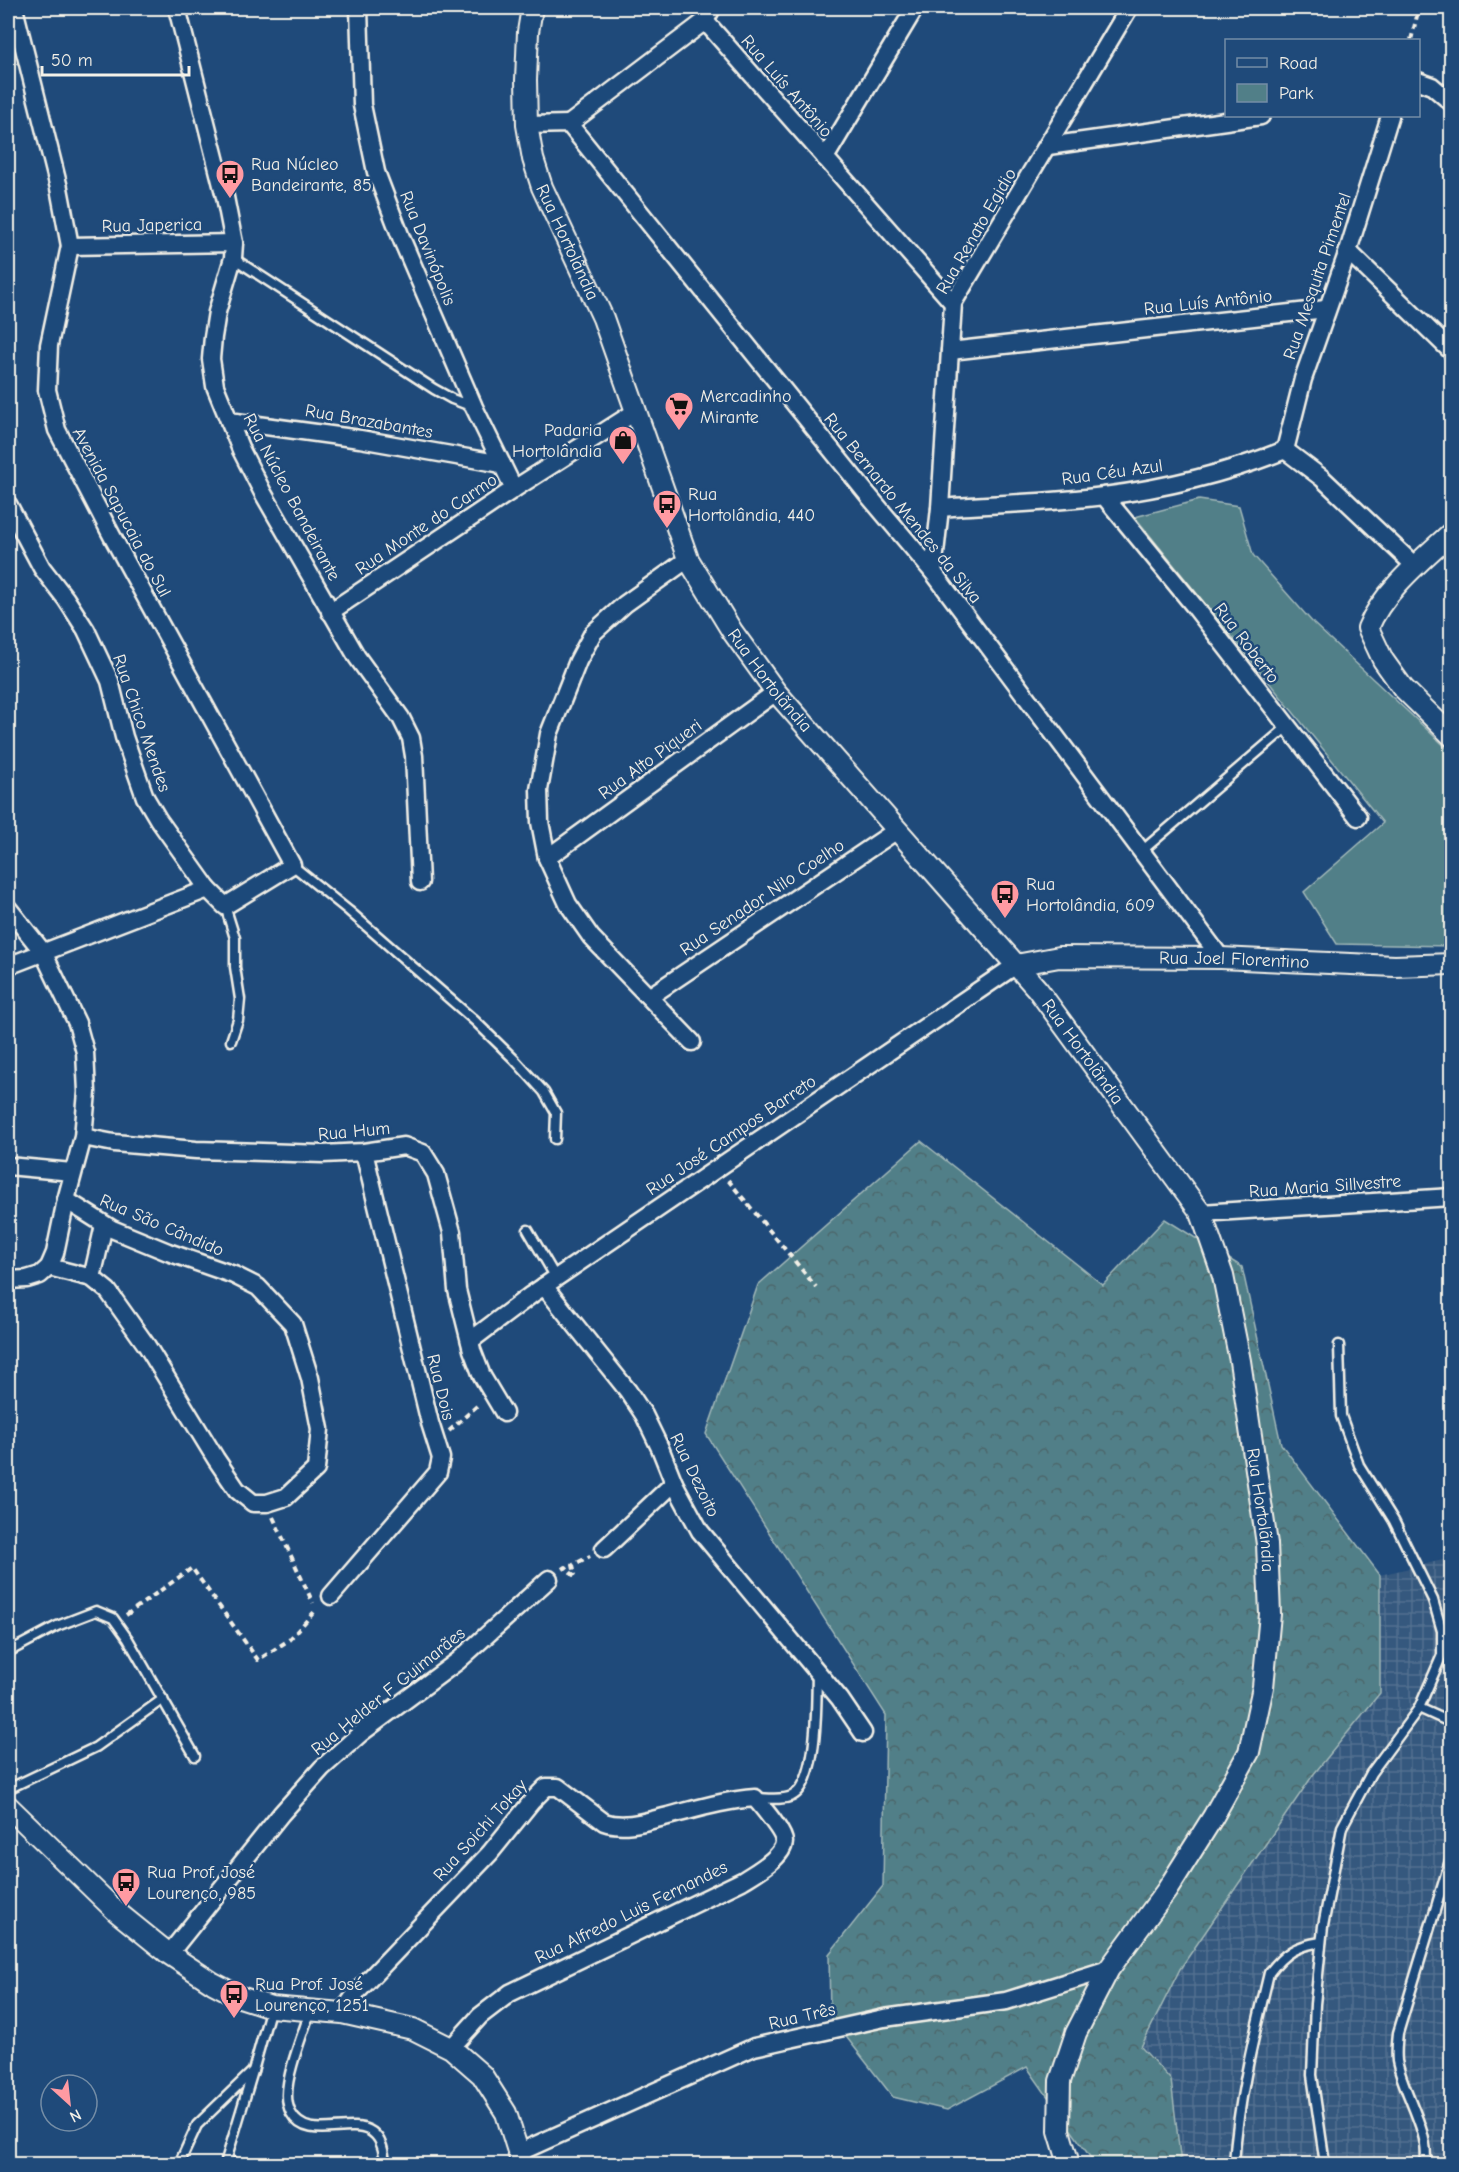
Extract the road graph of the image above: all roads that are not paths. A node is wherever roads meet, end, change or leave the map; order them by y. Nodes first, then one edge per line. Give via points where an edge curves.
1 (14, 8) edge
2 (177, 8) edge
3 (359, 8) edge
4 (532, 8) edge
5 (915, 8) edge
6 (1130, 8) edge
7 (709, 14) edge
8 (1420, 81) edge
9 (1452, 103) edge
10 (1254, 117) edge
11 (1390, 117) edge
12 (569, 124) junction
13 (527, 125) junction
14 (1048, 146) junction
15 (825, 158) junction
16 (70, 246) junction
17 (233, 251) junction
18 (1348, 251) junction
19 (953, 303) junction
20 (1326, 309) junction
21 (950, 351) junction
22 (1452, 352) edge
23 (474, 407) junction
24 (635, 412) junction
25 (229, 421) junction
26 (1285, 450) junction
27 (502, 464) junction
28 (514, 489) junction
29 (1104, 496) junction
30 (8, 504) edge
31 (940, 508) junction
32 (1452, 532) edge
33 (688, 559) junction
34 (1415, 566) junction
35 (933, 572) junction
36 (330, 612) junction
37 (776, 692) junction
38 (1287, 727) junction
39 (1452, 736) edge
40 (1358, 817) dead end
41 (897, 830) junction
42 (1143, 850) junction
43 (547, 858) junction
44 (292, 865) junction
45 (420, 882) dead end
46 (208, 889) junction
47 (225, 906) junction
48 (8, 908) edge
49 (43, 952) junction
50 (1221, 958) junction
51 (1016, 964) junction
52 (1452, 964) edge
53 (8, 966) edge
54 (649, 997) junction
55 (231, 1041) dead end
56 (692, 1042) dead end
57 (83, 1137) junction
58 (555, 1139) dead end
59 (364, 1152) junction
60 (8, 1167) edge
61 (72, 1173) junction
62 (1452, 1197) edge
63 (66, 1200) junction
64 (1201, 1213) junction
65 (104, 1225) junction
66 (528, 1230) dead end
67 (49, 1267) junction
68 (92, 1278) junction
69 (8, 1280) edge
70 (550, 1282) junction
71 (470, 1341) junction
72 (1339, 1345) dead end
73 (504, 1413) dead end
74 (674, 1483) junction
75 (604, 1549) road end
76 (549, 1579) road end
77 (331, 1596) road end
78 (8, 1652) edge
79 (817, 1673) junction
80 (163, 1699) junction
81 (1419, 1708) junction
82 (1452, 1723) edge
83 (863, 1733) dead end
84 (195, 1756) dead end
85 (8, 1789) edge
86 (755, 1798) junction
87 (8, 1806) edge
88 (1452, 1854) edge
89 (1321, 1942) junction
90 (169, 1954) junction
91 (1109, 1969) junction
92 (271, 2007) junction
93 (310, 2010) junction
94 (342, 2013) junction
95 (450, 2048) junction
96 (253, 2071) junction
97 (521, 2158) edge
98 (229, 2163) edge
99 (178, 2164) edge
100 (385, 2164) edge
101 (1069, 2164) edge
102 (1234, 2164) edge
103 (1325, 2164) edge
104 (1425, 2164) edge

1 - 16 street, Avenida Sapucaia do Sul
2 - 17 street, Rua Núcleo Bandeirante via 225,197
3 - 23 street, Rua Davinópolis via 362,105 376,172
4 - 13 street, Rua Hortolãndia
5 - 15 street
6 - 14 street, Rua Renato Egidio
7 - 12 street, Rua Luís Antônio
7 - 15 street, Rua Luís Antônio
8 - 9 street
10 - 14 street
11 - 18 street, Rua Mesquita Pimentel
12 - 13 street
12 - 35 street, Rua Bernardo Mendes da Silva
13 - 24 street, Rua Hortolãndia via 542,188 603,318
14 - 19 street, Rua Renato Egidio
15 - 19 street, Rua Luís Antônio
16 - 17 street, Rua Japerica
16 - 44 street, Avenida Sapucaia do Sul via 49,345 46,390 57,430
17 - 23 lane via 434,389
17 - 25 street, Rua Núcleo Bandeirante via 217,312 211,359 215,386
18 - 20 street, Rua Mesquita Pimentel
18 - 22 street
19 - 21 street, Rua Renato Egidio
20 - 21 street, Rua Luís Antônio
20 - 26 street, Rua Mesquita Pimentel
21 - 31 street, Rua Renato Egidio
23 - 27 street, Rua Davinópolis
24 - 28 street, Rua Monte do Carmo
24 - 33 street, Rua Hortolãndia
25 - 27 street, Rua Brazabantes
25 - 36 street, Rua Núcleo Bandeirante via 254,476
26 - 29 street, Rua Céu Azul via 1217,474
26 - 34 street via 1322,478
27 - 28 street, Rua Davinópolis
28 - 36 street, Rua Monte do Carmo
29 - 31 street, Rua Céu Azul
29 - 38 street, Rua Roberto
30 - 46 street, Rua Chico Mendes via 42,568 86,630 110,681 145,797
31 - 35 street, Rua Renato Egidio
32 - 34 street
33 - 37 street, Rua Hortolãndia via 732,631
33 - 43 street via 625,604 593,633 578,661 549,735 539,790
34 - 39 street via 1374,613 1368,628 1383,660 1403,688
35 - 42 street, Rua Bernardo Mendes da Silva
36 - 45 street, Rua Núcleo Bandeirante via 411,738
37 - 41 street, Rua Hortolãndia
37 - 43 street, Rua Alto Piqueri
38 - 40 street, Rua Roberto
38 - 42 lane
41 - 51 street, Rua Hortolãndia
41 - 54 street, Rua Senador Nilo Coelho
42 - 50 street, Rua Bernardo Mendes da Silva
43 - 54 street via 568,904 591,937
44 - 47 street
44 - 58 lane via 476,1021 514,1059 544,1092 556,1113
46 - 47 street, Rua Chico Mendes
46 - 49 street
47 - 55 lane via 235,938 240,999
48 - 49 street
49 - 53 street
49 - 57 street via 77,1023 85,1052
50 - 51 street, Rua Joel Florentino via 1059,957
50 - 52 street, Rua Joel Florentino via 1395,966
51 - 64 street, Rua Hortolãndia
51 - 70 street, Rua José Campos Barreto
54 - 56 street
57 - 59 street, Rua Hum via 196,1150
57 - 61 street
59 - 71 street, Rua Hum via 404,1146 423,1153 436,1174 452,1232 457,1290
59 - 77 street, Rua Dois via 441,1458 438,1472
60 - 61 street
61 - 63 street
62 - 64 street, Rua Maria Sillvestre
63 - 65 street, Rua São Cândido
63 - 67 street
64 - 91 street, Rua Hortolãndia via 1223,1276 1240,1361 1267,1544 1270,1614 1263,1687 1249,1752 1167,1890
65 - 68 street
65 - 68 street, Rua São Cândido via 258,1287 293,1324 310,1378 320,1429 316,1469 286,1497 252,1503 237,1490 198,1432 123,1310
66 - 70 lane
67 - 68 street
67 - 69 street via 40,1275
70 - 71 street, Rua José Campos Barreto
70 - 74 street, Rua Dezoito via 628,1391 652,1431
71 - 73 street, Rua Hum via 482,1376
72 - 81 lane via 1341,1416 1359,1466 1394,1521 1433,1600 1442,1631 1442,1655
74 - 75 street
74 - 79 street, Rua Dezoito via 700,1531
76 - 90 street, Rua Helder F Guimarães via 458,1662 361,1733 322,1768
78 - 80 lane via 96,1611 116,1622
79 - 83 street, Rua Dezoito
79 - 86 lane via 816,1731 805,1783 785,1799
80 - 84 lane
80 - 85 lane via 96,1747
81 - 82 lane
81 - 89 lane via 1371,1773 1342,1827
86 - 94 street, Rua Soichi Tokay via 613,1825 603,1822 558,1787 546,1787
86 - 95 street, Rua Alfredo Luis Fernandes via 784,1842 774,1859 742,1881 510,1993 480,2016
87 - 90 street via 117,1912
88 - 104 lane via 1398,2033 1397,2059 1422,2132
89 - 102 lane via 1301,1945 1280,1958 1269,1972 1241,2104
89 - 103 lane via 1312,2075
90 - 92 street via 213,1983
91 - 97 street, Rua Três via 1006,2001 884,2018 754,2047
91 - 101 street, Rua Hortolãndia via 1076,2032 1060,2081 1059,2131
92 - 93 street
92 - 96 lane
93 - 94 street
93 - 100 lane via 288,2085 288,2108 304,2126 370,2130 379,2138
94 - 95 street via 412,2029
95 - 97 street via 482,2075 506,2113
96 - 98 lane
96 - 99 lane via 197,2125

